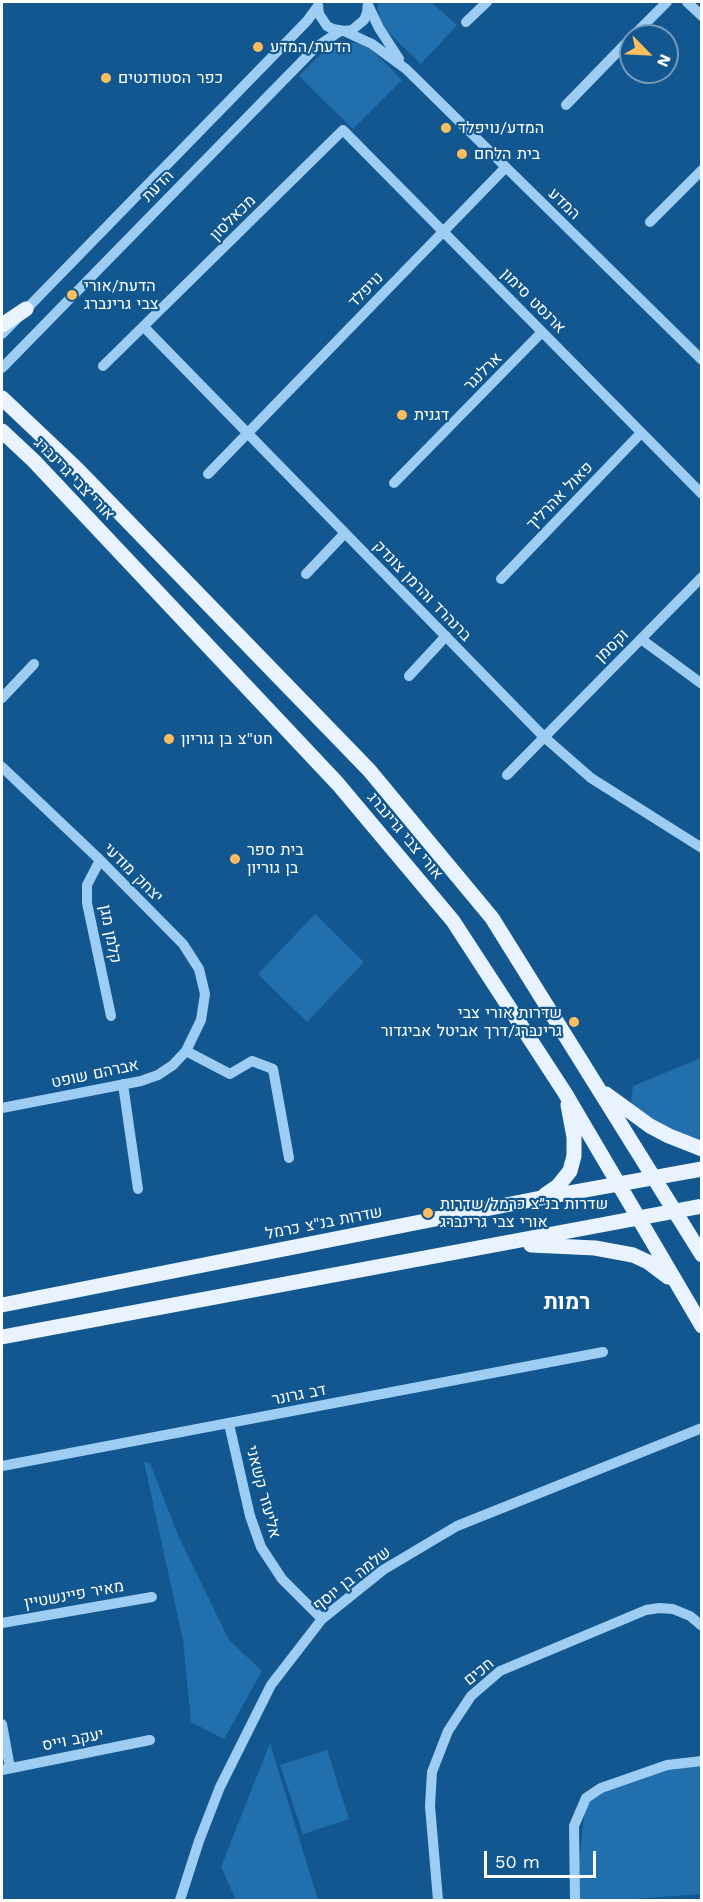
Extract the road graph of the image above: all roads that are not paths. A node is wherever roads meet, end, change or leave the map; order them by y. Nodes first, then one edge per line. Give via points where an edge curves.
1 (487, 2) edge
2 (667, 2) edge
3 (687, 2) edge
4 (368, 3) edge
5 (318, 4) edge
6 (702, 16) edge
7 (466, 22) dead end
8 (645, 24) edge
9 (342, 31) junction
10 (619, 50) edge
11 (406, 69) junction
12 (566, 105) dead end
13 (343, 130) joint
14 (505, 168) junction
15 (702, 170) edge
16 (650, 222) dead end
17 (443, 231) junction
18 (26, 309) junction
19 (2, 325) edge
20 (144, 327) junction
21 (542, 332) junction
22 (2, 334) edge
23 (702, 360) edge
24 (103, 366) dead end
25 (2, 368) edge
26 (2, 398) edge
27 (2, 431) edge
28 (247, 433) junction
29 (641, 433) junction
30 (208, 474) dead end
31 (394, 483) dead end
32 (702, 494) edge
33 (345, 533) junction
34 (306, 574) dead end
35 (702, 578) edge
36 (501, 579) dead end
37 (446, 636) junction
38 (641, 639) junction
39 (34, 664) dead end
40 (409, 676) dead end
41 (702, 684) edge
42 (2, 698) edge
43 (543, 736) junction
44 (2, 767) edge
45 (507, 775) dead end
46 (702, 848) edge
47 (100, 860) junction
48 (111, 1016) dead end
49 (201, 1020) joint
50 (186, 1051) junction
51 (123, 1084) junction
52 (599, 1089) junction
53 (565, 1094) junction
54 (2, 1108) edge
55 (702, 1149) edge
56 (289, 1158) dead end
57 (702, 1169) edge
58 (653, 1177) junction
59 (618, 1184) junction
60 (138, 1189) dead end
61 (541, 1198) junction
62 (702, 1206) edge
63 (674, 1211) junction
64 (637, 1218) junction
65 (504, 1244) junction
66 (702, 1255) edge
67 (680, 1292) junction
68 (2, 1305) edge
69 (702, 1326) edge
70 (2, 1337) edge
71 (603, 1352) dead end
72 (229, 1424) junction
73 (702, 1427) edge
74 (2, 1466) edge
75 (152, 1597) dead end
76 (322, 1618) junction
77 (2, 1623) edge
78 (702, 1626) edge
79 (2, 1725) edge
80 (150, 1740) dead end
81 (702, 1761) edge
82 (6, 1769) edge
83 (180, 1900) edge
84 (438, 1900) edge
85 (575, 1900) edge

1 - 7 street
2 - 8 street
3 - 6 street
4 - 9 street, הדעת via 364,20 352,30
4 - 11 street, המדע
5 - 9 street, המדע via 327,26
5 - 18 street, הדעת via 299,30
9 - 11 street, המדע via 372,44
9 - 25 street, הדעת via 315,48
10 - 12 street
11 - 14 street, המדע
13 - 17 street, ארנסט סימון
13 - 20 street, מכאלסון
14 - 17 street, נויפלד
14 - 23 street, המדע
15 - 16 street
17 - 21 street, ארנסט סימון
17 - 28 street, נויפלד
18 - 19 main road
18 - 22 street, הדעת
20 - 24 street, מכאלסון
20 - 28 street, ברנהרד והרמן צונדק
21 - 29 street, ארנסט סימון
21 - 31 street, ארלנגר
26 - 52 main road, אורי צבי גרינברג via 78,469 369,770 492,918
27 - 53 main road, אורי צבי גרינברג via 338,784 453,921
28 - 30 street, נויפלד
28 - 33 street, ברנהרד והרמן צונדק
29 - 32 street, ארנסט סימון
29 - 36 street, פאול אהרליך
33 - 34 street
33 - 37 street, ברנהרד והרמן צונדק
35 - 38 street, וקסמן
37 - 40 street
37 - 43 street, ברנהרד והרמן צונדק
38 - 41 street
38 - 43 street, וקסמן
39 - 42 street
43 - 45 street, וקסמן
43 - 46 street, ברנהרד והרמן צונדק via 591,778
44 - 47 street, יצחק מודעי
47 - 48 street, קלמן מגן via 87,885 87,903
47 - 49 street, יצחק מודעי via 183,944 199,969 204,994
49 - 50 street, אברהם שופט
50 - 51 street, אברהם שופט via 158,1075
50 - 56 street via 230,1074 252,1061 273,1069
51 - 54 street, אברהם שופט
51 - 60 street
52 - 55 main road via 650,1126
52 - 58 main road, אורי צבי גרינברג
53 - 59 main road, אורי צבי גרינברג
53 - 61 main road via 574,1156 570,1171
57 - 58 main road, שדרות בנ"צ כרמל
58 - 59 main road, שדרות בנ"צ כרמל
58 - 63 main road, אורי צבי גרינברג
59 - 61 main road, שדרות בנ"צ כרמל
59 - 64 main road, אורי צבי גרינברג
61 - 68 main road, שדרות בנ"צ כרמל
62 - 63 main road
63 - 64 main road
63 - 66 main road, אורי צבי גרינברג
64 - 65 main road
64 - 67 main road, אורי צבי גרינברג
65 - 67 main road via 595,1248 633,1255 662,1271
65 - 70 main road
67 - 69 main road, אורי צבי גרינברג
71 - 72 street, דב גרונר
72 - 74 street, דב גרונר
72 - 76 street, אליעזר קשאני via 261,1547 282,1579
73 - 76 street, שלמה בן יוסף via 458,1526 383,1570
75 - 77 street, מאיר פיינשטיין
76 - 83 street, שלמה בן יוסף via 271,1685 216,1798
78 - 84 street, חכים via 673,1609 646,1610 500,1671 471,1696 448,1731 432,1772 430,1806
79 - 82 street
80 - 82 street, יעקב וייס
81 - 85 street via 667,1765 601,1788 586,1798 574,1826

